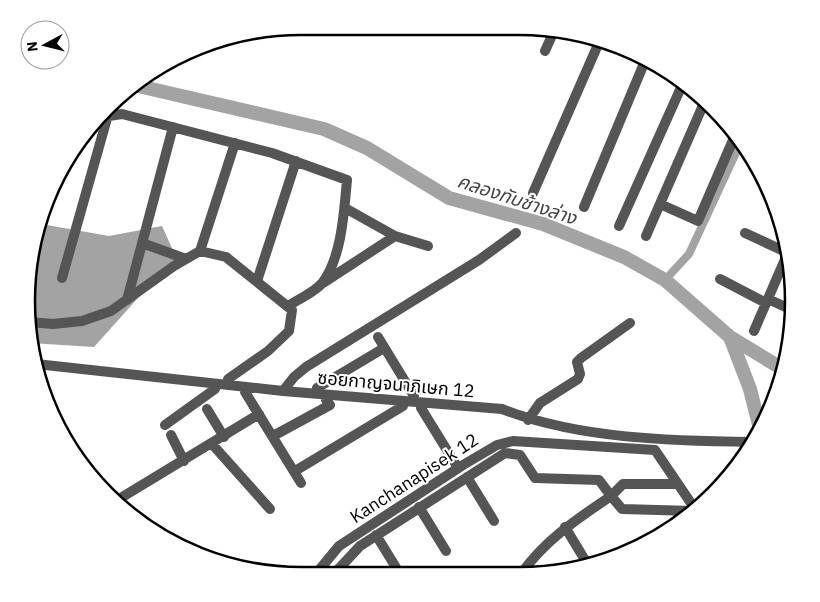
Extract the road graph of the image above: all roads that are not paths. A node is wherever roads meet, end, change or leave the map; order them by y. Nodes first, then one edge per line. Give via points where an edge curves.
1 (551, 37) edge
2 (597, 47) edge
3 (545, 51) dead end
4 (643, 66) edge
5 (679, 89) edge
6 (702, 108) edge
7 (111, 116) edge
8 (107, 119) edge
9 (173, 127) junction
10 (732, 142) edge
11 (235, 143) junction
12 (296, 161) junction
13 (533, 193) dead end
14 (660, 204) junction
15 (584, 206) dead end
16 (344, 208) junction
17 (620, 226) dead end
18 (516, 233) dead end
19 (745, 233) dead end
20 (395, 236) junction
21 (646, 236) dead end
22 (142, 243) junction
23 (428, 246) dead end
24 (780, 249) edge
25 (200, 251) junction
26 (186, 259) junction
27 (783, 265) edge
28 (62, 278) dead end
29 (720, 279) dead end
30 (256, 281) junction
31 (322, 284) junction
32 (127, 300) junction
33 (767, 301) junction
34 (288, 306) junction
35 (785, 307) edge
36 (36, 323) edge
37 (630, 323) dead end
38 (754, 331) dead end
39 (378, 337) dead end
40 (384, 348) junction
41 (43, 365) edge
42 (228, 379) dead end
43 (317, 388) dead end
44 (215, 389) dead end
45 (283, 391) junction
46 (245, 392) dead end
47 (415, 398) dead end
48 (326, 400) dead end
49 (404, 406) dead end
50 (421, 408) dead end
51 (207, 409) dead end
52 (259, 414) junction
53 (528, 420) junction
54 (165, 425) dead end
55 (171, 435) dead end
56 (273, 436) junction
57 (224, 437) junction
58 (744, 442) edge
59 (212, 444) junction
60 (184, 461) junction
61 (458, 468) junction
62 (295, 471) junction
63 (467, 477) junction
64 (302, 483) dead end
65 (678, 484) junction
66 (611, 496) junction
67 (123, 498) edge
68 (690, 504) edge
69 (419, 507) junction
70 (270, 508) dead end
71 (684, 510) edge
72 (494, 521) dead end
73 (564, 527) junction
74 (376, 535) junction
75 (446, 551) dead end
76 (584, 559) edge
77 (322, 567) edge
78 (341, 567) edge
79 (396, 567) edge
80 (527, 567) edge

1 - 3 street
2 - 13 street
4 - 15 street
5 - 17 street
6 - 14 street
7 - 9 street via 122,114
8 - 28 street
9 - 11 street
9 - 22 street
10 - 14 street via 698,221
11 - 12 street
11 - 25 street
12 - 16 street via 347,180
12 - 30 street
14 - 21 street
16 - 20 street
16 - 31 street via 342,231
18 - 45 street via 479,260 306,367
19 - 24 street
20 - 23 street
20 - 31 street
22 - 26 street
22 - 32 street
25 - 26 street
25 - 30 street via 226,257
26 - 32 street
27 - 33 street
29 - 33 street
30 - 34 street
31 - 34 street
32 - 36 street via 111,311 82,321
33 - 35 street
33 - 38 street
34 - 42 street via 292,310 289,331 268,351
37 - 53 street via 581,358 577,362 578,379 540,403
39 - 40 street
40 - 43 street
40 - 47 street
41 - 45 street, ซอยกาญจนาภิเษก 12
44 - 54 street
45 - 53 street, ซอยกาญจนาภิเษก 12 via 502,410
46 - 52 street
48 - 56 street via 330,405
49 - 62 street
50 - 61 street
51 - 57 street
52 - 56 street
52 - 57 street
53 - 58 street, ซอยกาญจนาภิเษก 12 via 670,440
55 - 60 street
56 - 62 street
57 - 59 street
59 - 60 street
59 - 70 street
60 - 67 street
61 - 65 street, Kanchanapisek 12 via 497,445 513,441 655,450
61 - 77 street, Kanchanapisek 12 via 339,546
62 - 64 street
63 - 66 street via 505,453 520,454 535,478 599,480
63 - 69 street
63 - 72 street
65 - 66 street via 623,484
65 - 68 street, Kanchanapisek 12
66 - 71 street via 622,508
66 - 73 street
69 - 74 street
69 - 75 street
73 - 76 street
73 - 80 street via 536,553
74 - 78 street via 360,546
74 - 79 street

